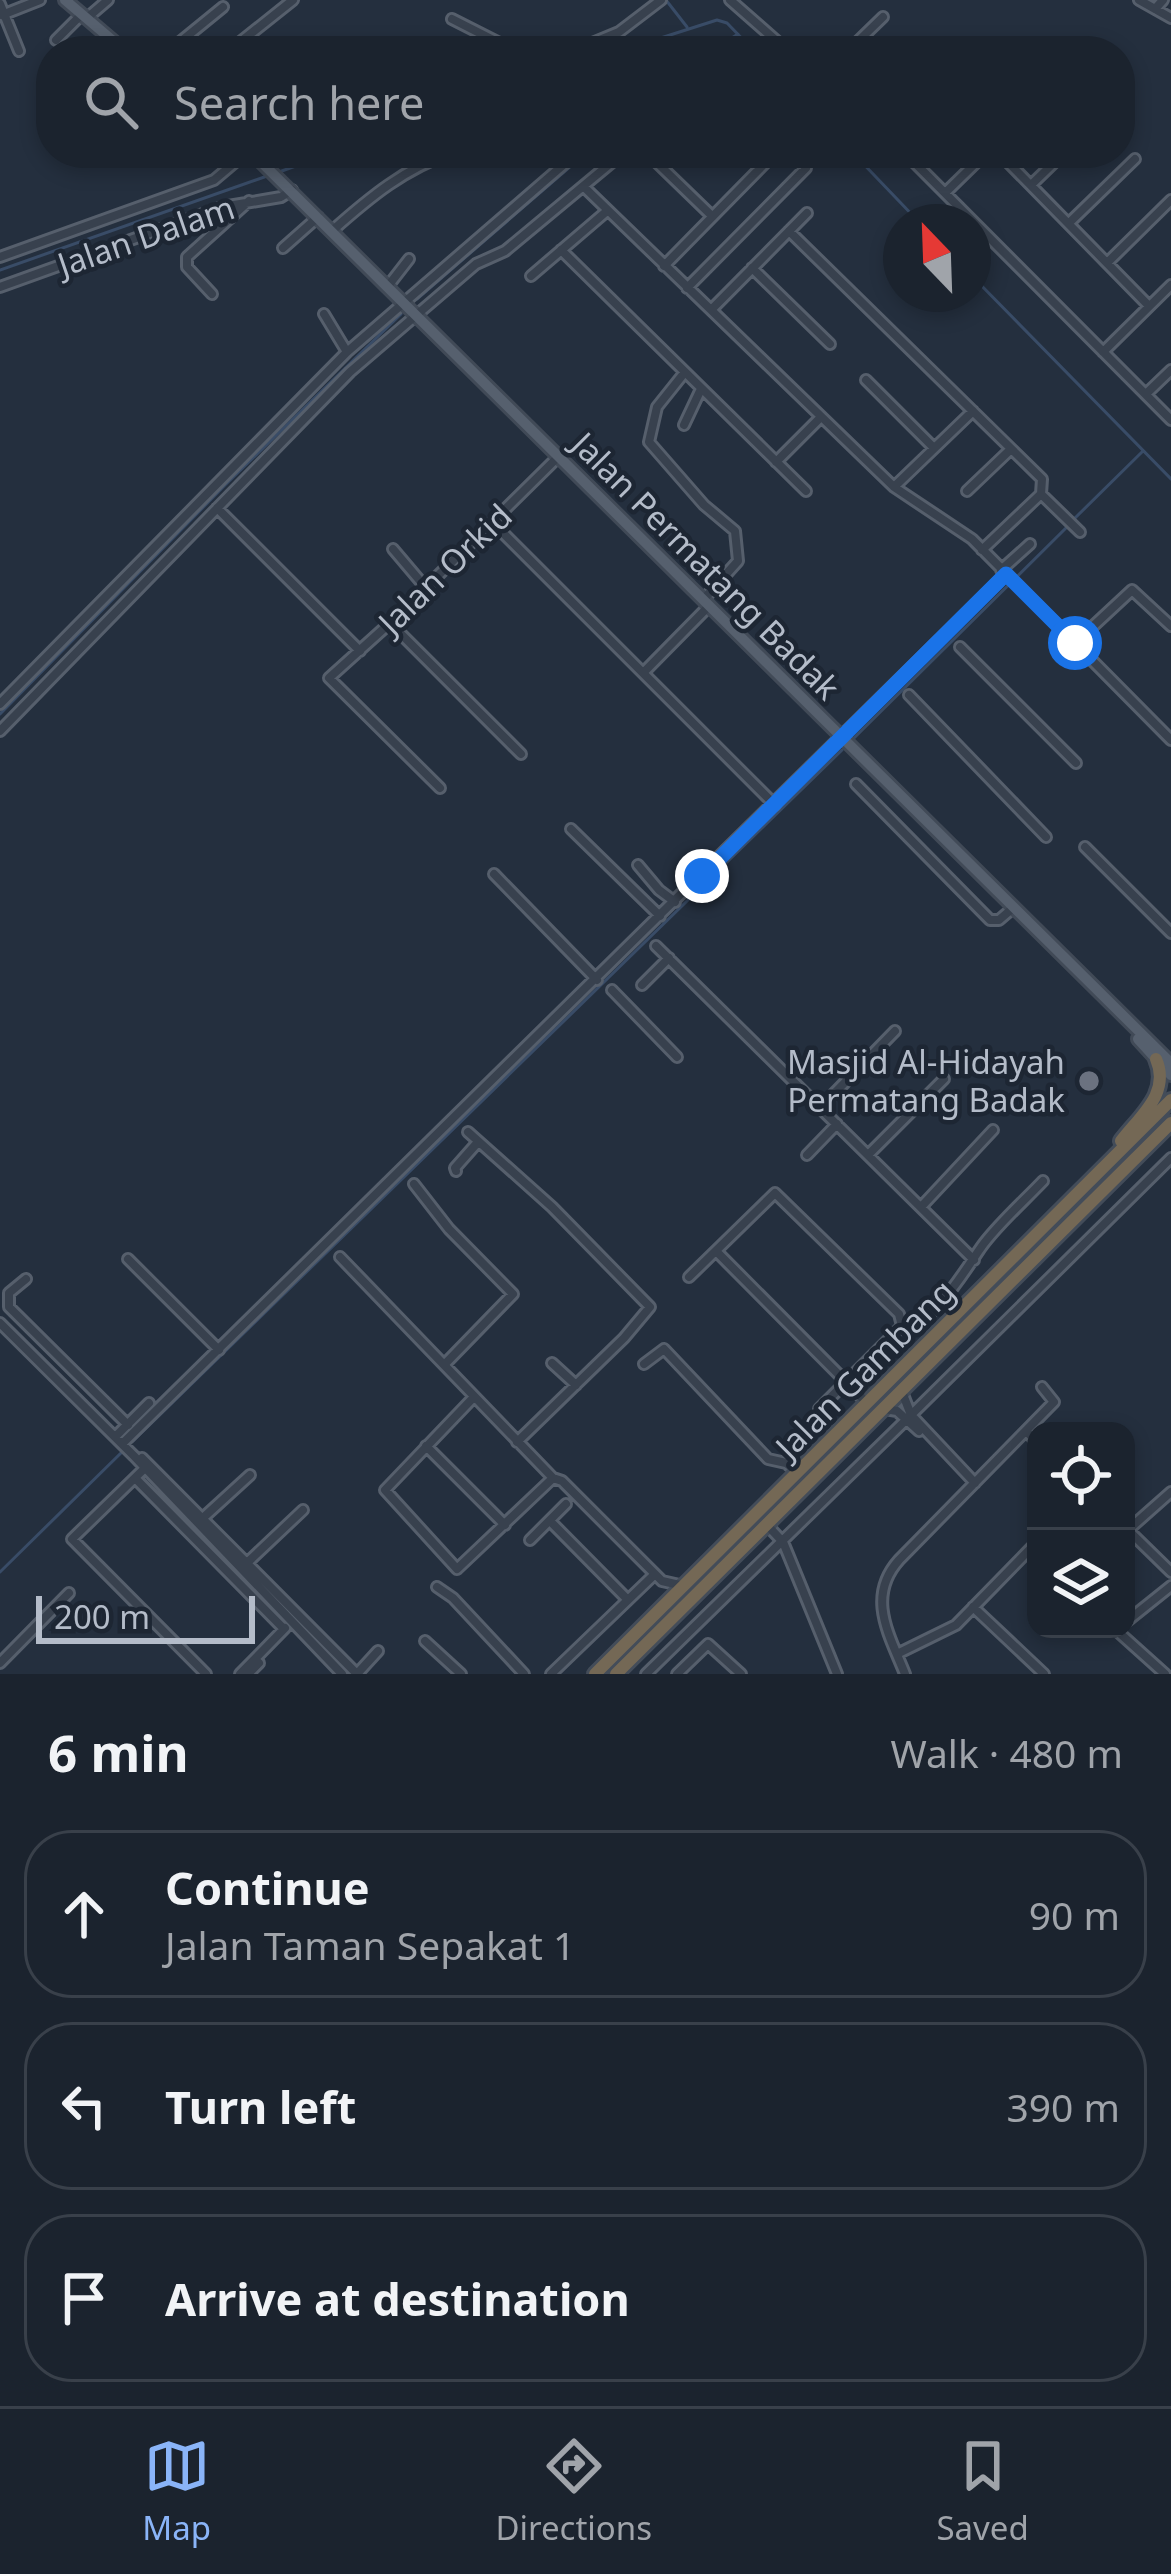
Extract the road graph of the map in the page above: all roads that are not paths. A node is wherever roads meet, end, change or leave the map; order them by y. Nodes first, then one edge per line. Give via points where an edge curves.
1 (40, 0) edge
2 (65, 0) edge
3 (108, 0) edge
4 (293, 0) edge
5 (661, 0) edge
6 (730, 0) edge
7 (1138, 0) edge
8 (1163, 0) edge
9 (0, 4) edge
10 (223, 7) dead end
11 (1155, 9) junction
12 (2, 15) edge
13 (84, 17) junction
14 (883, 17) dead end
15 (1171, 18) edge
16 (452, 19) dead end
17 (61, 36) edge
18 (107, 36) edge
19 (187, 36) edge
20 (248, 36) edge
21 (485, 36) edge
22 (610, 36) edge
23 (771, 36) edge
24 (863, 36) edge
25 (19, 51) dead end
26 (230, 168) edge
27 (269, 168) edge
28 (415, 168) edge
29 (559, 168) edge
30 (606, 168) edge
31 (662, 168) edge
32 (806, 168) edge
33 (920, 168) edge
34 (971, 168) edge
35 (1013, 168) edge
36 (1049, 168) edge
37 (1126, 168) edge
38 (760, 169) edge
39 (1030, 186) junction
40 (584, 187) junction
41 (290, 188) junction
42 (945, 193) junction
43 (250, 200) junction
44 (1171, 200) edge
45 (608, 211) junction
46 (807, 213) dead end
47 (319, 216) junction
48 (712, 216) junction
49 (1069, 224) junction
50 (333, 230) junction
51 (789, 231) junction
52 (283, 248) dead end
53 (562, 250) junction
54 (0, 257) edge
55 (409, 259) dead end
56 (1107, 263) junction
57 (664, 266) junction
58 (752, 268) junction
59 (531, 276) dead end
60 (1171, 285) edge
61 (0, 286) edge
62 (388, 286) junction
63 (687, 288) junction
64 (212, 294) dead end
65 (402, 301) junction
66 (1149, 306) junction
67 (711, 310) junction
68 (324, 314) dead end
69 (415, 314) junction
70 (830, 344) dead end
71 (347, 352) junction
72 (1103, 352) junction
73 (1171, 370) edge
74 (685, 372) junction
75 (866, 380) dead end
76 (701, 389) junction
77 (1146, 394) junction
78 (973, 411) junction
79 (820, 417) junction
80 (1171, 420) edge
81 (684, 425) dead end
82 (934, 448) junction
83 (1011, 449) junction
84 (558, 457) junction
85 (776, 462) junction
86 (894, 487) junction
87 (806, 491) dead end
88 (967, 491) dead end
89 (1041, 494) junction
90 (217, 508) junction
91 (492, 522) junction
92 (1074, 527) dead end
93 (1030, 544) dead end
94 (392, 549) dead end
95 (982, 550) junction
96 (1005, 574) junction
97 (426, 588) junction
98 (705, 604) junction
99 (390, 623) junction
100 (1171, 626) edge
101 (1075, 643) junction
102 (960, 647) dead end
103 (360, 651) junction
104 (643, 673) junction
105 (909, 695) dead end
106 (0, 704) edge
107 (0, 731) edge
108 (841, 738) junction
109 (1171, 740) edge
110 (520, 754) dead end
111 (1076, 763) dead end
112 (856, 784) dead end
113 (440, 788) dead end
114 (775, 805) junction
115 (571, 830) dead end
116 (1046, 837) dead end
117 (1085, 847) dead end
118 (638, 866) dead end
119 (494, 874) dead end
120 (676, 902) junction
121 (1012, 908) junction
122 (661, 917) junction
123 (1171, 933) edge
124 (656, 946) dead end
125 (669, 958) junction
126 (596, 980) junction
127 (642, 985) dead end
128 (611, 990) dead end
129 (895, 1030) dead end
130 (677, 1057) dead end
131 (1165, 1058) edge
132 (1171, 1075) edge
133 (944, 1078) dead end
134 (1171, 1100) edge
135 (821, 1107) junction
136 (1171, 1123) edge
137 (837, 1124) junction
138 (993, 1130) dead end
139 (468, 1132) dead end
140 (478, 1142) junction
141 (807, 1155) dead end
142 (868, 1155) junction
143 (1171, 1158) edge
144 (456, 1171) dead end
145 (1043, 1181) dead end
146 (414, 1184) dead end
147 (1087, 1185) junction
148 (921, 1207) junction
149 (716, 1251) junction
150 (340, 1257) dead end
151 (128, 1259) dead end
152 (974, 1260) junction
153 (689, 1277) dead end
154 (26, 1279) dead end
155 (932, 1310) junction
156 (0, 1323) edge
157 (902, 1326) junction
158 (946, 1326) junction
159 (219, 1351) junction
160 (443, 1364) junction
161 (553, 1364) dead end
162 (644, 1364) dead end
163 (846, 1382) junction
164 (576, 1385) junction
165 (1042, 1387) dead end
166 (902, 1392) junction
167 (473, 1399) junction
168 (149, 1403) dead end
169 (868, 1404) junction
170 (885, 1408) junction
171 (819, 1409) dead end
172 (909, 1417) junction
173 (128, 1425) junction
174 (1026, 1431) joint
175 (119, 1441) junction
176 (517, 1442) junction
177 (426, 1446) junction
178 (143, 1463) junction
179 (799, 1473) junction
180 (250, 1475) dead end
181 (135, 1478) junction
182 (553, 1478) junction
183 (974, 1483) junction
184 (1171, 1492) edge
185 (566, 1504) dead end
186 (303, 1510) dead end
187 (204, 1517) junction
188 (550, 1521) junction
189 (1135, 1522) edge
190 (505, 1525) junction
191 (767, 1525) junction
192 (1128, 1530) edge
193 (530, 1540) dead end
194 (783, 1542) junction
195 (1027, 1556) edge
196 (248, 1562) junction
197 (1171, 1572) edge
198 (658, 1578) junction
199 (437, 1586) dead end
200 (685, 1586) junction
201 (1171, 1586) edge
202 (68, 1593) dead end
203 (628, 1599) junction
204 (666, 1604) junction
205 (973, 1607) junction
206 (1135, 1615) edge
207 (288, 1625) junction
208 (1127, 1638) edge
209 (425, 1641) dead end
210 (378, 1651) dead end
211 (897, 1654) junction
212 (0, 1663) edge
213 (259, 1664) dead end
214 (1168, 1673) edge
215 (206, 1674) edge
216 (244, 1674) edge
217 (342, 1674) edge
218 (357, 1674) edge
219 (461, 1674) edge
220 (524, 1674) edge
221 (551, 1674) edge
222 (595, 1674) edge
223 (616, 1674) edge
224 (646, 1674) edge
225 (676, 1674) edge
226 (741, 1674) edge
227 (837, 1674) edge
228 (905, 1674) edge
229 (1044, 1674) edge

1 - 12 street
2 - 13 main road
3 - 13 street
4 - 20 street
5 - 22 street
6 - 23 street
7 - 11 street
8 - 11 street
9 - 12 street
10 - 19 street
11 - 15 street
12 - 25 street
13 - 17 street
13 - 18 main road
14 - 24 street
16 - 21 street
26 - 54 street via 214,181
27 - 41 main road, Jalan Permatang Badak
28 - 50 street
29 - 65 street
30 - 40 street
31 - 48 street
32 - 63 street
33 - 42 street
34 - 42 street
35 - 39 street
36 - 39 street
37 - 49 street
38 - 48 street
39 - 49 street
40 - 45 street
40 - 69 street
41 - 43 street, Jalan Dalam via 275,199
41 - 47 main road, Jalan Permatang Badak
42 - 72 street
43 - 61 street, Jalan Dalam
43 - 64 street via 187,257
44 - 56 street
45 - 53 street
45 - 57 street
46 - 51 street
47 - 50 main road, Jalan Permatang Badak
47 - 52 street
48 - 57 street
49 - 56 street
50 - 62 main road, Jalan Permatang Badak
51 - 58 street
51 - 78 street
53 - 59 street
53 - 74 street
55 - 62 street
56 - 66 street
57 - 63 street
58 - 67 street
58 - 70 street
60 - 66 street
62 - 65 main road, Jalan Permatang Badak
63 - 67 street
65 - 69 main road, Jalan Permatang Badak
65 - 71 street
66 - 72 street
67 - 79 street
68 - 71 street
69 - 84 main road, Jalan Permatang Badak
69 - 90 street
71 - 106 street
72 - 77 street
73 - 77 street
74 - 76 street
74 - 98 street via 657,407 649,442 735,531 738,561
75 - 82 street
76 - 81 street
76 - 85 street
77 - 80 street
78 - 82 street
78 - 83 street
79 - 85 street
79 - 86 street
82 - 86 street
83 - 88 street
83 - 89 street via 1044,483
84 - 91 street, Jalan Orkid
84 - 98 main road, Jalan Permatang Badak
85 - 87 street
86 - 95 street
89 - 92 street
89 - 95 street
90 - 103 street
90 - 107 street
91 - 97 street, Jalan Orkid
91 - 104 street
93 - 96 street
94 - 97 street
95 - 96 street
96 - 101 street
96 - 108 street
97 - 99 street, Jalan Orkid
98 - 104 street
98 - 108 main road, Jalan Permatang Badak
99 - 103 street, Jalan Orkid
99 - 110 street
100 - 101 street via 1132,590
101 - 109 street
102 - 111 street
103 - 113 street, Jalan Orkid via 329,677
104 - 114 street
105 - 116 street
108 - 114 street
108 - 121 main road, Jalan Permatang Badak
112 - 121 street via 990,920
114 - 120 street
115 - 122 street
117 - 123 street
118 - 120 street
119 - 126 street
120 - 122 street
121 - 131 main road, Jalan Permatang Badak
122 - 126 street
124 - 125 street
125 - 127 street
125 - 135 street
126 - 159 street
128 - 130 street
129 - 135 street
131 - 132 main road, Jalan Permatang Badak
131 - 147 highway via 1156,1096
133 - 142 street
134 - 147 highway, Jalan Gambang
135 - 137 street
136 - 166 highway, Jalan Gambang
137 - 141 street
137 - 142 street
138 - 148 street
139 - 140 street
140 - 144 street
140 - 164 street via 649,1304
142 - 148 street
143 - 172 street
145 - 152 street
146 - 160 street via 513,1294
147 - 158 highway, Jalan Gambang
148 - 152 street
149 - 153 street
149 - 157 street via 775,1192
149 - 163 street
150 - 160 street
151 - 159 street
152 - 155 street
154 - 173 street via 9,1293 9,1307
155 - 157 street
155 - 158 street
156 - 175 street
157 - 163 street
158 - 169 highway, Jalan Gambang
159 - 175 street
160 - 167 street
161 - 164 street
162 - 179 street via 664,1349 767,1459
163 - 169 street
163 - 171 street
164 - 176 street
165 - 174 street via 1054,1399
166 - 170 highway, Jalan Gambang
166 - 172 street
167 - 176 street
167 - 177 street
168 - 173 street
169 - 179 highway, Jalan Gambang
170 - 172 street
170 - 191 highway, Jalan Gambang
172 - 183 street
172 - 194 street
173 - 175 street
174 - 183 street
175 - 178 street
176 - 182 street
177 - 190 street
177 - 190 street via 385,1492 457,1569
178 - 181 street
178 - 187 street
178 - 207 street
179 - 200 highway, Jalan Gambang
180 - 187 street
181 - 207 street
181 - 215 street via 72,1539
182 - 190 street
182 - 198 street
183 - 211 street via 884,1580 880,1604
184 - 189 street
185 - 188 street
186 - 196 street
187 - 196 street
188 - 193 street
188 - 203 street
191 - 194 street
191 - 223 highway, Jalan Gambang
192 - 197 street
194 - 224 street
194 - 227 street
195 - 205 street
196 - 218 street
198 - 200 street
198 - 203 street
198 - 204 street
199 - 220 street
200 - 204 highway, Jalan Gambang
201 - 206 street
202 - 212 street
203 - 221 street
204 - 222 highway, Jalan Gambang
205 - 211 street via 948,1631
205 - 229 street
207 - 216 street
207 - 217 street
208 - 214 street
209 - 219 street
210 - 218 street
211 - 228 street
213 - 216 street
225 - 226 street via 708,1644

